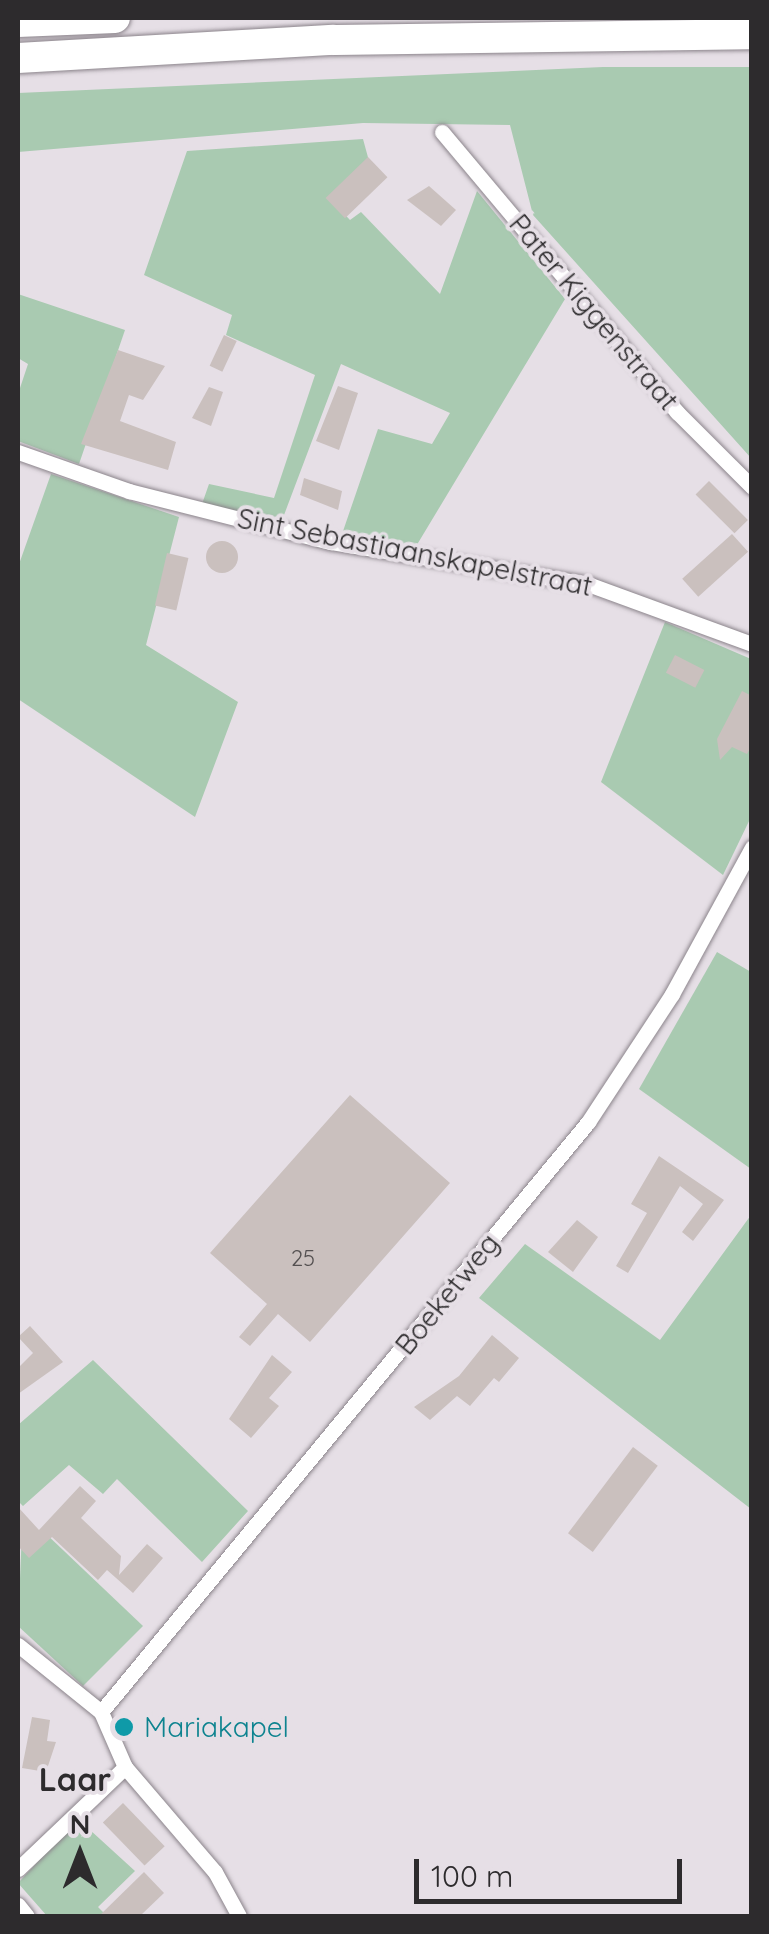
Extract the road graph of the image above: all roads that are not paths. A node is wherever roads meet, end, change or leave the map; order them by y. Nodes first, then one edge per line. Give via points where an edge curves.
1 (114, 18) edge
2 (18, 22) edge
3 (752, 34) edge
4 (18, 58) edge
5 (442, 132) dead end
6 (18, 452) edge
7 (752, 487) edge
8 (752, 644) edge
9 (752, 847) edge
10 (18, 1645) edge
11 (101, 1712) junction
12 (125, 1767) junction
13 (18, 1869) edge
14 (18, 1905) edge
15 (28, 1916) edge
16 (239, 1916) edge

1 - 2 highway
3 - 4 highway via 333,40
5 - 7 street, Pater Kiggenstraat via 677,412
6 - 8 street, Sint Sebastiaanskapelstraat via 129,491 331,542 588,584
9 - 11 street, Boeketweg via 672,994 588,1122
10 - 11 street
11 - 12 street
12 - 13 street
12 - 16 street via 215,1872
14 - 15 street

